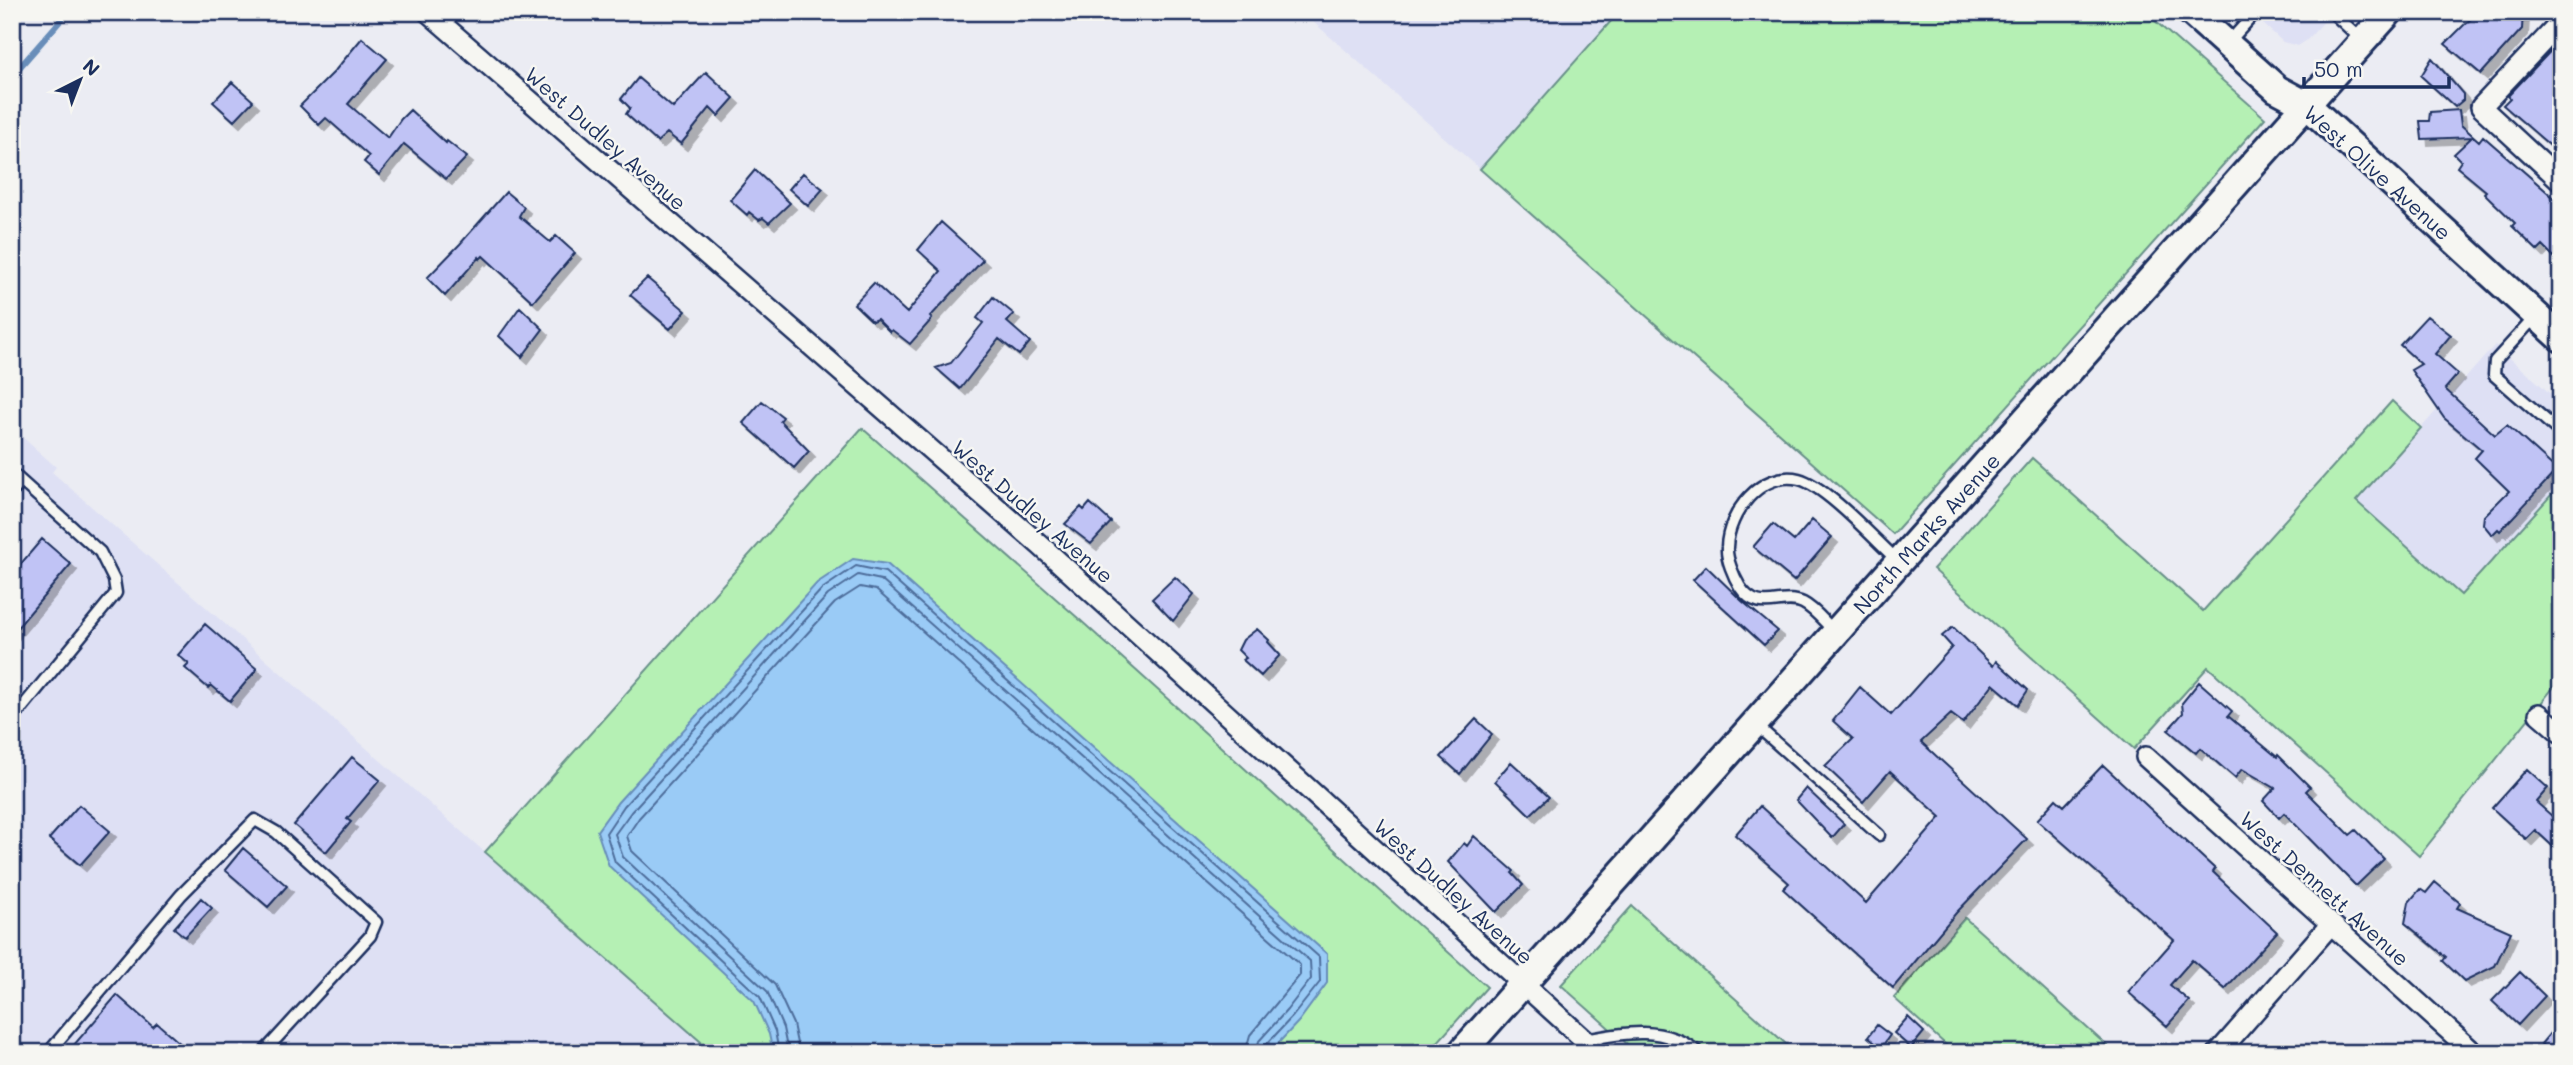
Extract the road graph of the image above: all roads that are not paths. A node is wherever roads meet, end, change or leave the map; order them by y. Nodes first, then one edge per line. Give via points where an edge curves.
1 (428, 12) edge
2 (2191, 12) edge
3 (2256, 12) edge
4 (2332, 12) edge
5 (2389, 12) edge
6 (2561, 22) edge
7 (2363, 41) junction
8 (2227, 44) junction
9 (2306, 105) junction
10 (2561, 181) edge
11 (2536, 316) junction
12 (2561, 338) edge
13 (2561, 431) edge
14 (12, 473) edge
15 (22, 482) junction
16 (12, 492) edge
17 (1899, 563) junction
18 (1837, 634) junction
19 (2539, 714) dead end
20 (12, 720) edge
21 (1755, 724) junction
22 (2561, 733) edge
23 (2146, 757) dead end
24 (1879, 835) dead end
25 (2332, 924) junction
26 (1522, 984) junction
27 (1592, 1046) edge
28 (48, 1053) edge
29 (263, 1053) edge
30 (1461, 1053) edge
31 (1699, 1053) edge
32 (2218, 1053) edge
33 (2474, 1053) edge

1 - 26 street, West Dudley Avenue via 1040,545
2 - 8 main road, West Olive Avenue
3 - 8 lane
4 - 7 lane
5 - 7 main road, North Marks Avenue
6 - 10 street via 2481,107
7 - 9 main road, North Marks Avenue
8 - 9 main road, West Olive Avenue via 2277,89
9 - 11 main road, West Olive Avenue
9 - 17 main road, North Marks Avenue
11 - 12 main road, West Olive Avenue
11 - 13 lane via 2495,361 2494,375
14 - 15 lane
15 - 16 lane
15 - 20 lane via 100,552 116,593
17 - 18 main road, North Marks Avenue
17 - 18 lane via 1811,484 1781,478 1753,493 1728,533 1726,551 1741,589 1768,604 1784,600 1803,603
18 - 21 main road, North Marks Avenue
19 - 22 street
21 - 24 lane
21 - 26 main road, North Marks Avenue
23 - 25 street, West Dennett Avenue
25 - 32 street
25 - 33 street, West Dennett Avenue
26 - 27 street, West Dudley Avenue
26 - 30 main road, North Marks Avenue
27 - 31 lane via 1651,1031
28 - 29 lane via 181,895 255,820 276,832 376,922 370,936

